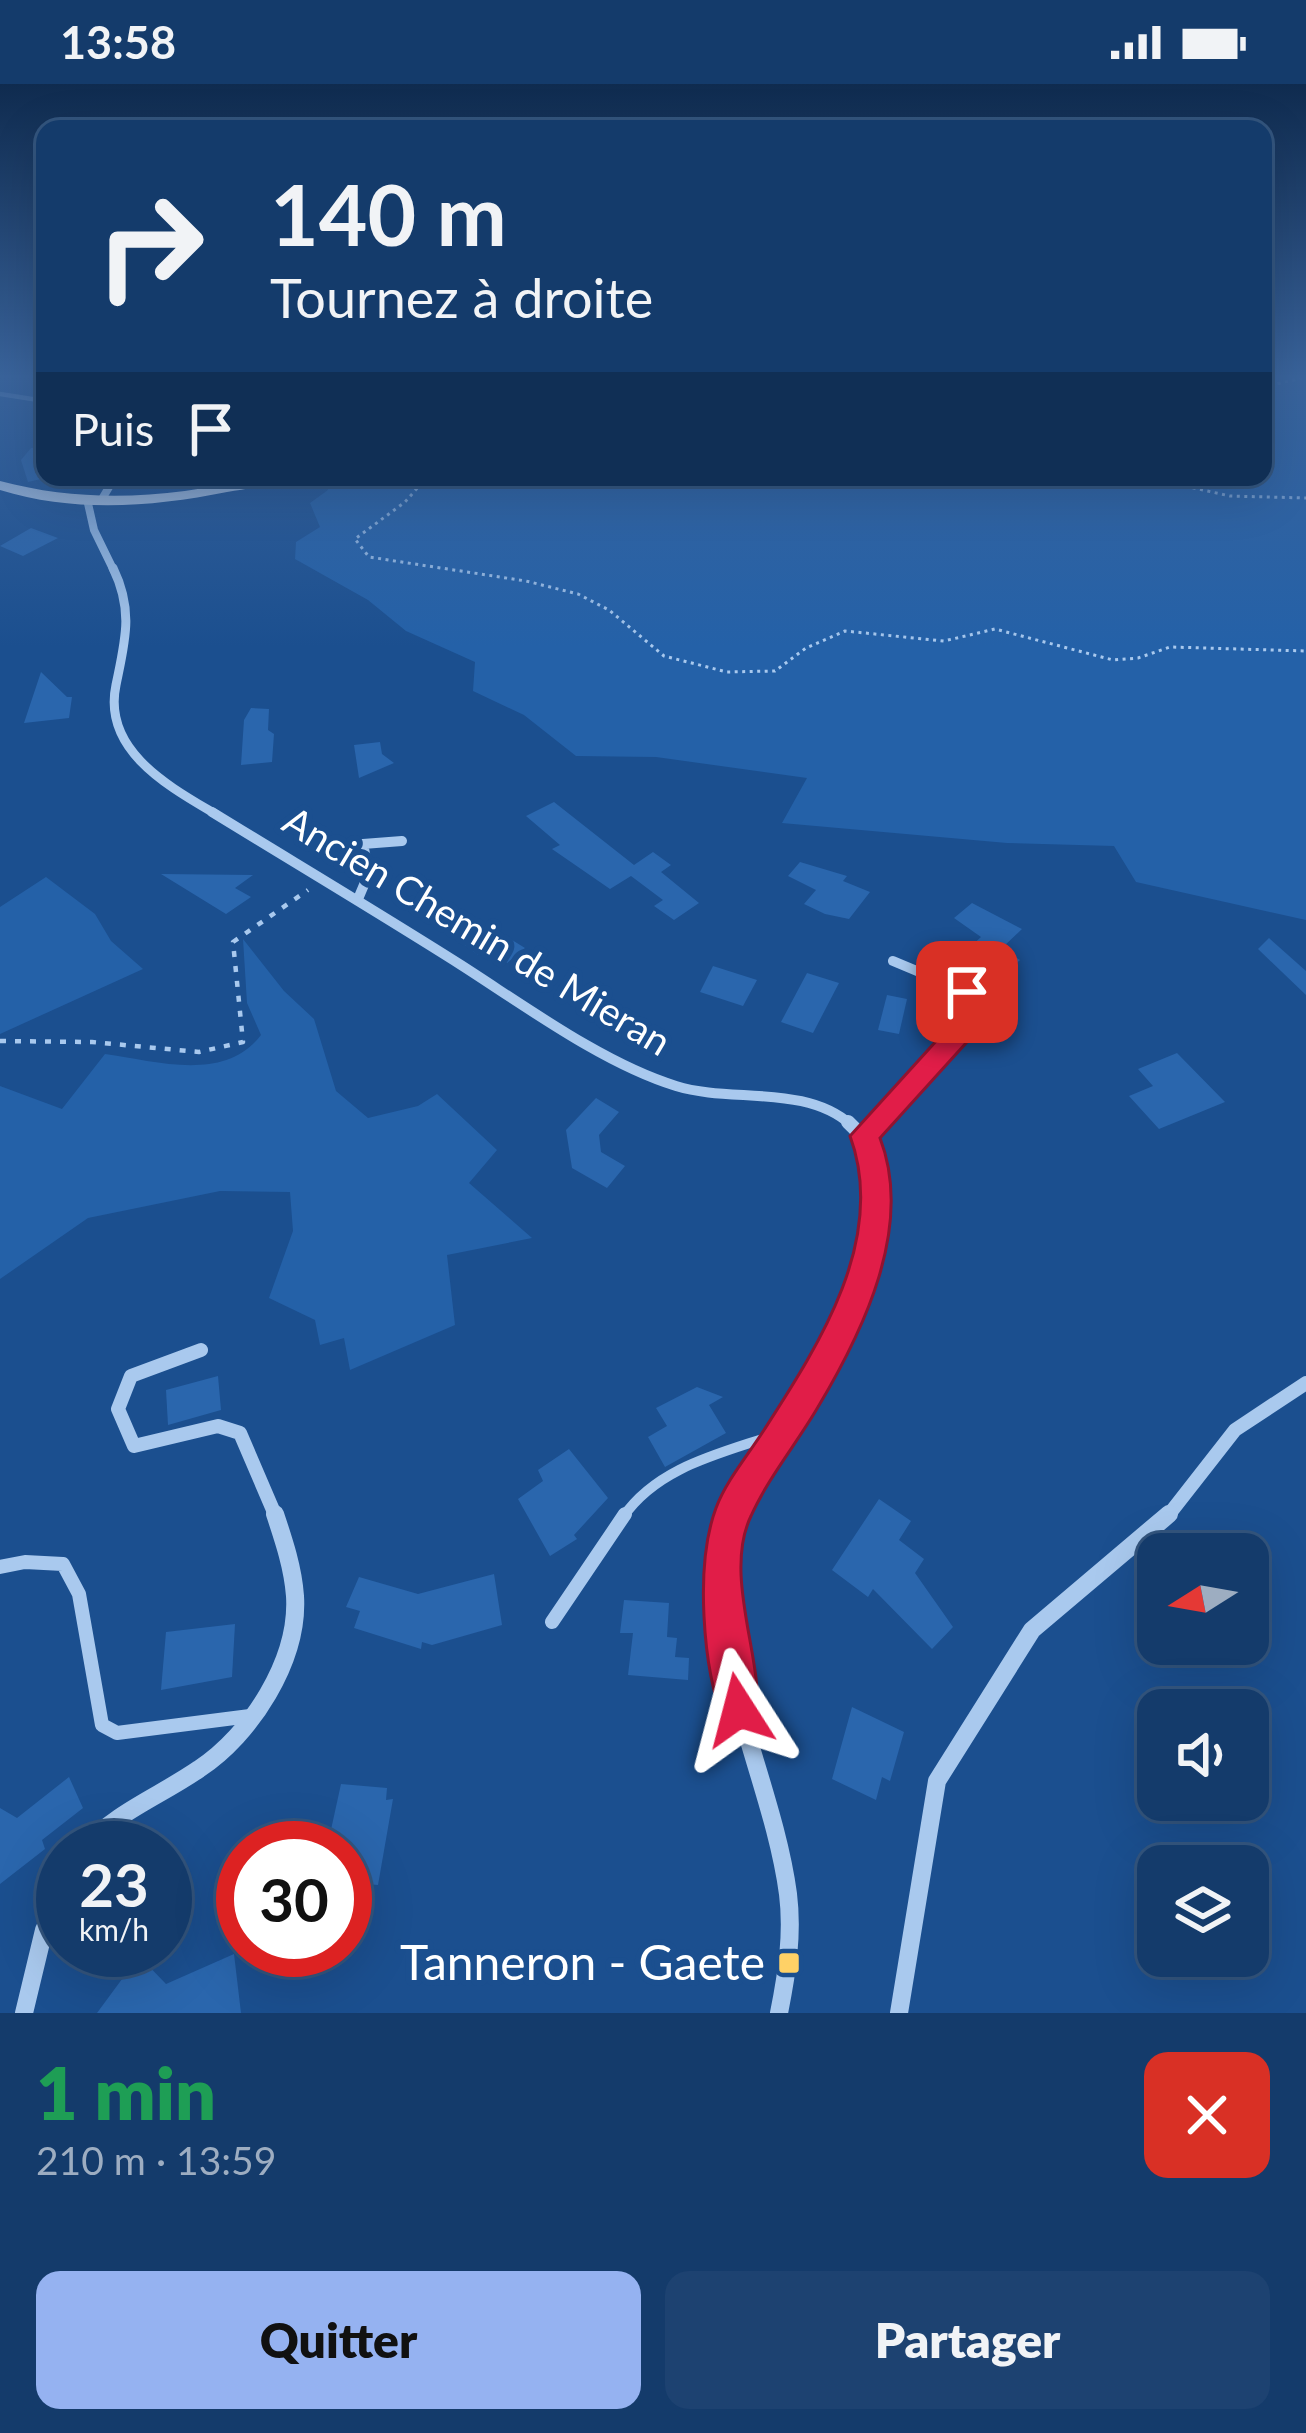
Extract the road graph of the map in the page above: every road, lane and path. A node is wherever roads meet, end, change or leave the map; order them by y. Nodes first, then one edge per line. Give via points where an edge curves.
1 (0, 485) edge
2 (106, 486) edge
3 (235, 486) edge
4 (419, 486) edge
5 (1185, 486) edge
6 (1306, 498) edge
7 (94, 499) junction
8 (1306, 651) edge
9 (402, 841) dead end
10 (326, 878) junction
11 (358, 899) junction
12 (893, 961) dead end
13 (0, 1041) edge
14 (865, 1136) junction
15 (200, 1349) dead end
16 (1306, 1383) edge
17 (780, 1432) junction
18 (0, 1567) edge
19 (552, 1622) dead end
20 (255, 1715) junction
21 (115, 1821) edge
22 (36, 1963) edge
23 (24, 2013) edge
24 (779, 2013) edge
25 (899, 2013) edge

1 - 7 street via 37,498
2 - 7 street
3 - 7 street
4 - 8 path via 355,539 360,550 582,595 680,666 776,671 845,632 944,640 995,628 1113,661 1171,647
5 - 6 path
7 - 10 street, Ancien Chemin de Mieran via 129,622 111,704 135,758
9 - 11 street via 363,844 371,862
10 - 11 street, Ancien Chemin de Mieran
10 - 13 path via 233,942 243,1042 221,1053
11 - 14 street, Ancien Chemin de Mieran via 643,1074 684,1090 836,1112
12 - 14 street via 967,992 977,1010
14 - 17 street via 878,1202 872,1244 852,1305
15 - 20 street via 131,1376 118,1409 134,1446 218,1426 240,1433 256,1468 296,1601 287,1647
16 - 25 street via 1235,1430 1166,1518 1032,1630 937,1781
17 - 19 lane via 648,1487
17 - 24 street via 732,1512 722,1558 739,1710 789,1884 789,1963
18 - 20 lane via 63,1564 79,1594 102,1725 117,1733
20 - 21 street via 209,1764
22 - 23 street

